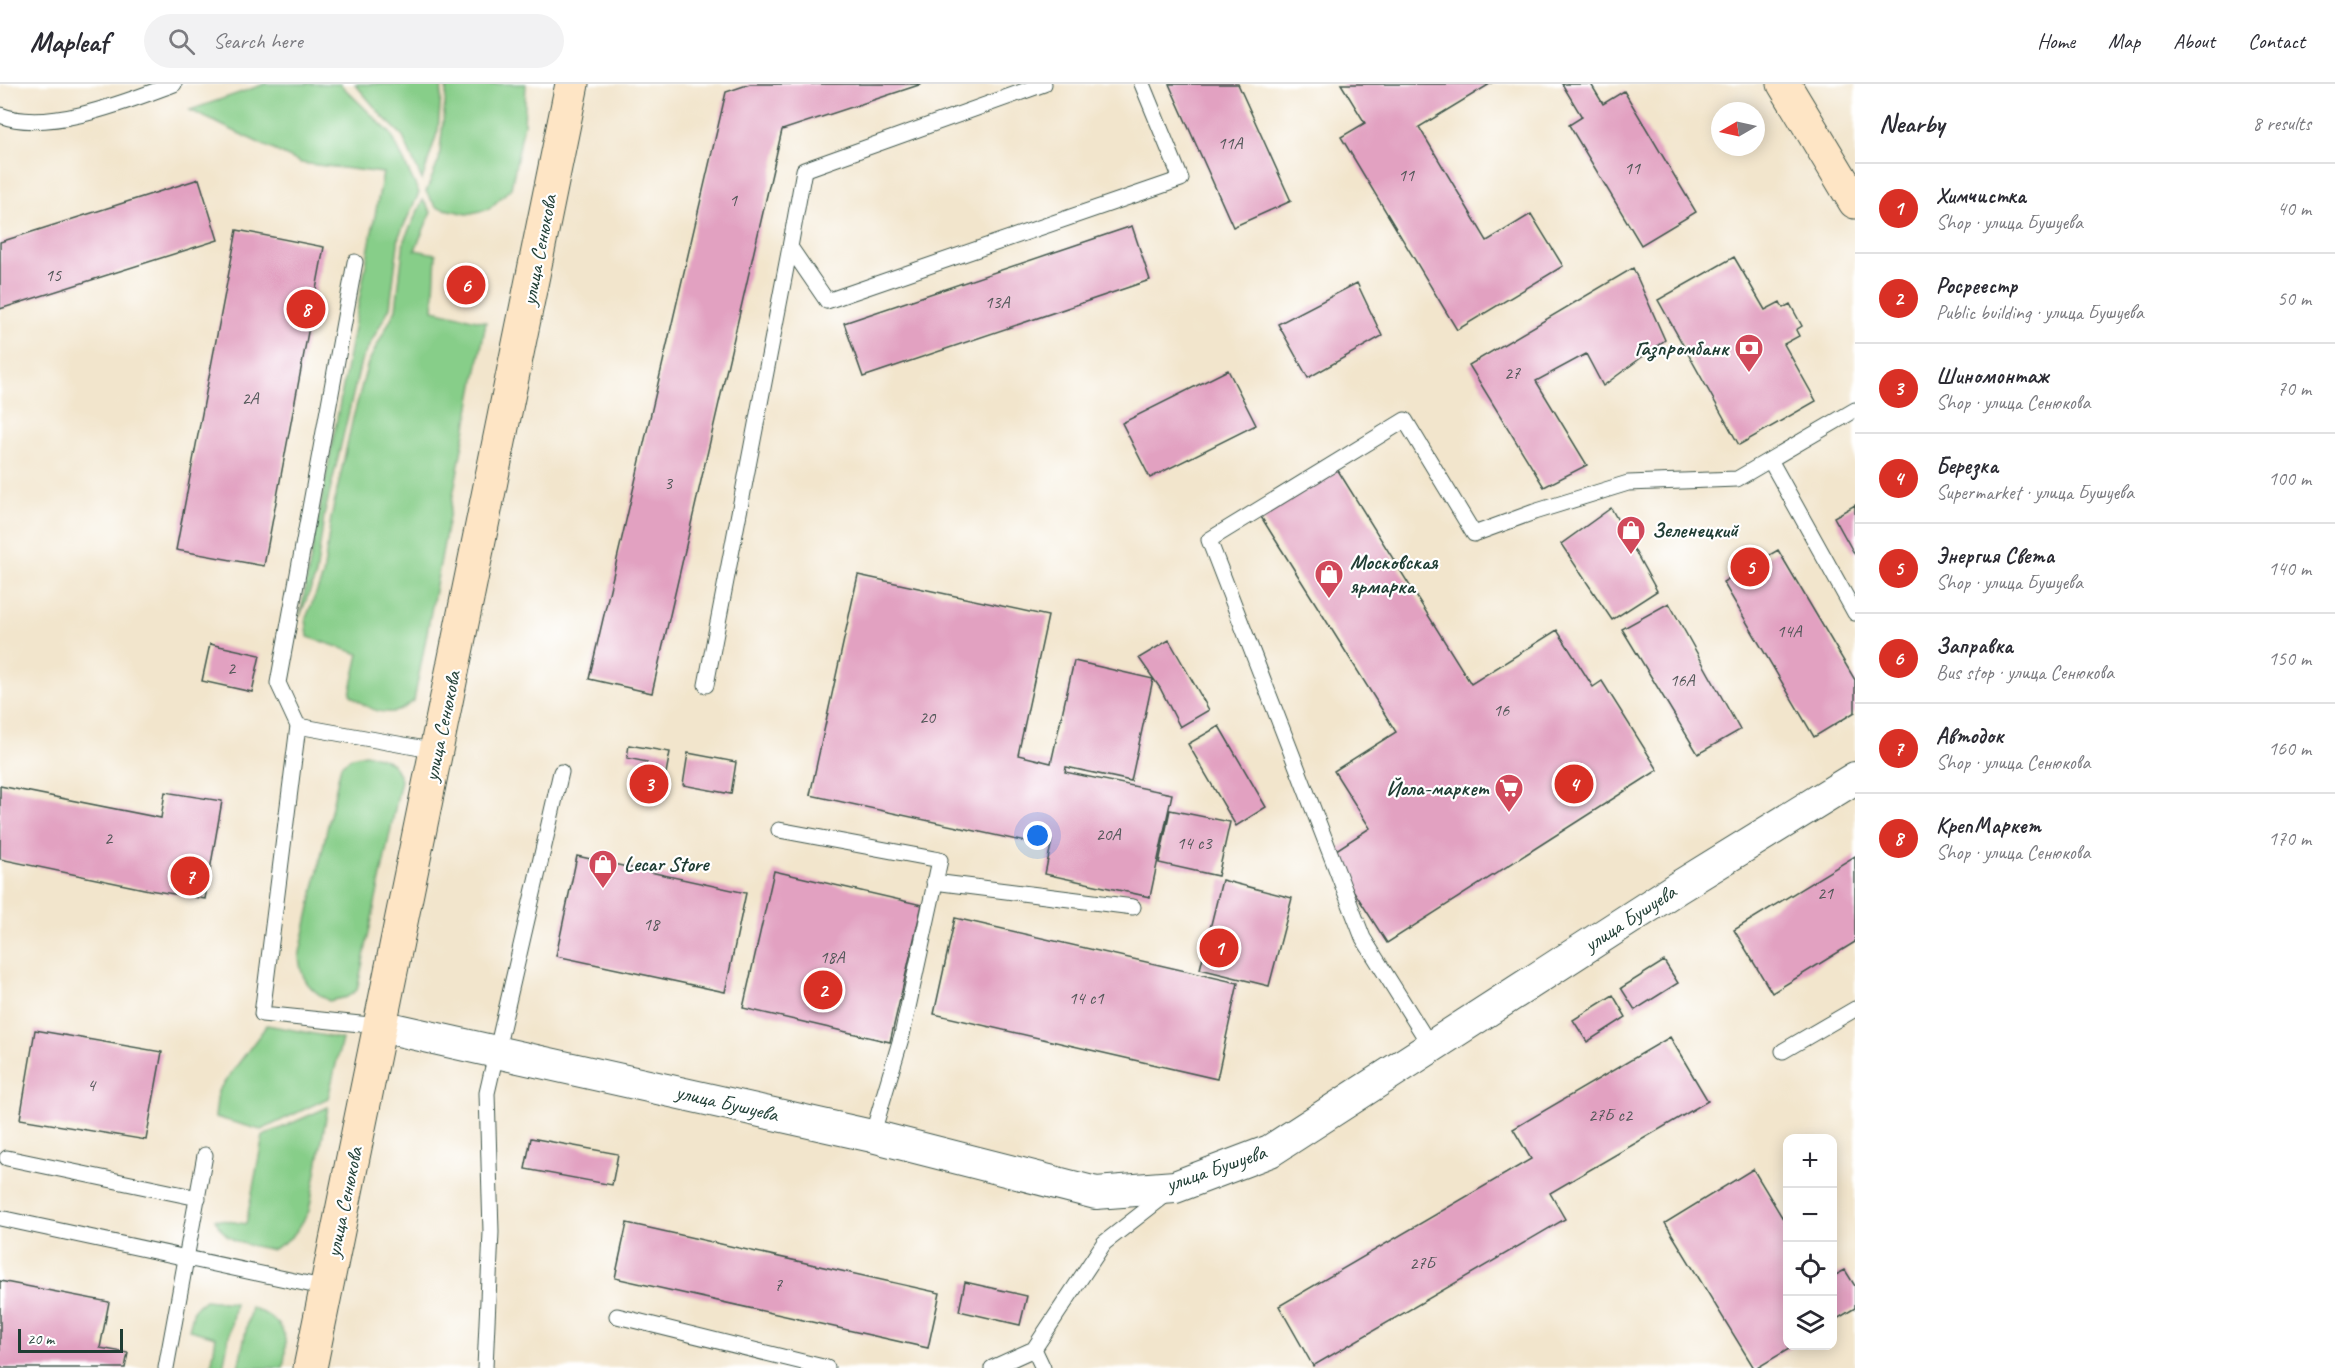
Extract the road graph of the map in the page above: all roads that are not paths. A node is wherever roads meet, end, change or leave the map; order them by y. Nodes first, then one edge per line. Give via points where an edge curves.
1 (174, 84) edge
2 (572, 84) edge
3 (1044, 84) edge
4 (1142, 84) edge
5 (1784, 84) edge
6 (0, 116) edge
7 (1855, 202) edge
8 (790, 247) junction
9 (355, 262) dead end
10 (1855, 410) edge
11 (1770, 460) junction
12 (1855, 613) edge
13 (706, 685) dead end
14 (298, 726) junction
15 (437, 751) junction
16 (561, 772) dead end
17 (1855, 777) edge
18 (779, 830) dead end
19 (934, 882) junction
20 (1133, 907) dead end
21 (1855, 1009) edge
22 (380, 1026) junction
23 (1431, 1047) junction
24 (1783, 1051) dead end
25 (497, 1052) junction
26 (872, 1136) junction
27 (205, 1155) dead end
28 (7, 1158) dead end
29 (1175, 1187) junction
30 (198, 1198) junction
31 (0, 1218) edge
32 (187, 1258) junction
33 (327, 1288) junction
34 (617, 1316) dead end
35 (1034, 1349) junction
36 (166, 1368) edge
37 (310, 1368) edge
38 (484, 1368) edge
39 (827, 1368) edge
40 (992, 1368) edge
41 (1043, 1368) edge

1 - 6 lane via 76,116 38,121
2 - 15 main road, улица Сенюкова
3 - 8 lane via 804,170
4 - 8 lane via 1181,179 827,301
5 - 7 main road
8 - 13 lane
9 - 14 lane via 278,683
10 - 11 lane
11 - 12 lane
11 - 23 lane via 1737,479 1628,483 1474,534 1405,420 1209,540 1363,938
14 - 15 lane
14 - 22 lane via 262,1014
15 - 22 main road, улица Сенюкова
16 - 25 lane
17 - 23 street, улица Бушуева
18 - 19 lane via 940,860
19 - 20 lane
19 - 26 lane via 902,1035
21 - 24 lane
22 - 25 street, улица Бушуева
22 - 33 main road, улица Сенюкова
23 - 29 street, улица Бушуева via 1270,1151
25 - 26 street, улица Бушуева
25 - 38 lane via 487,1093 491,1232
26 - 29 street, улица Бушуева via 1096,1193
27 - 30 lane
28 - 30 lane
29 - 35 lane via 1104,1243
30 - 32 lane
31 - 32 lane
32 - 33 lane
32 - 36 lane
33 - 37 main road, улица Сенюкова
34 - 39 lane
35 - 40 lane
35 - 41 lane

